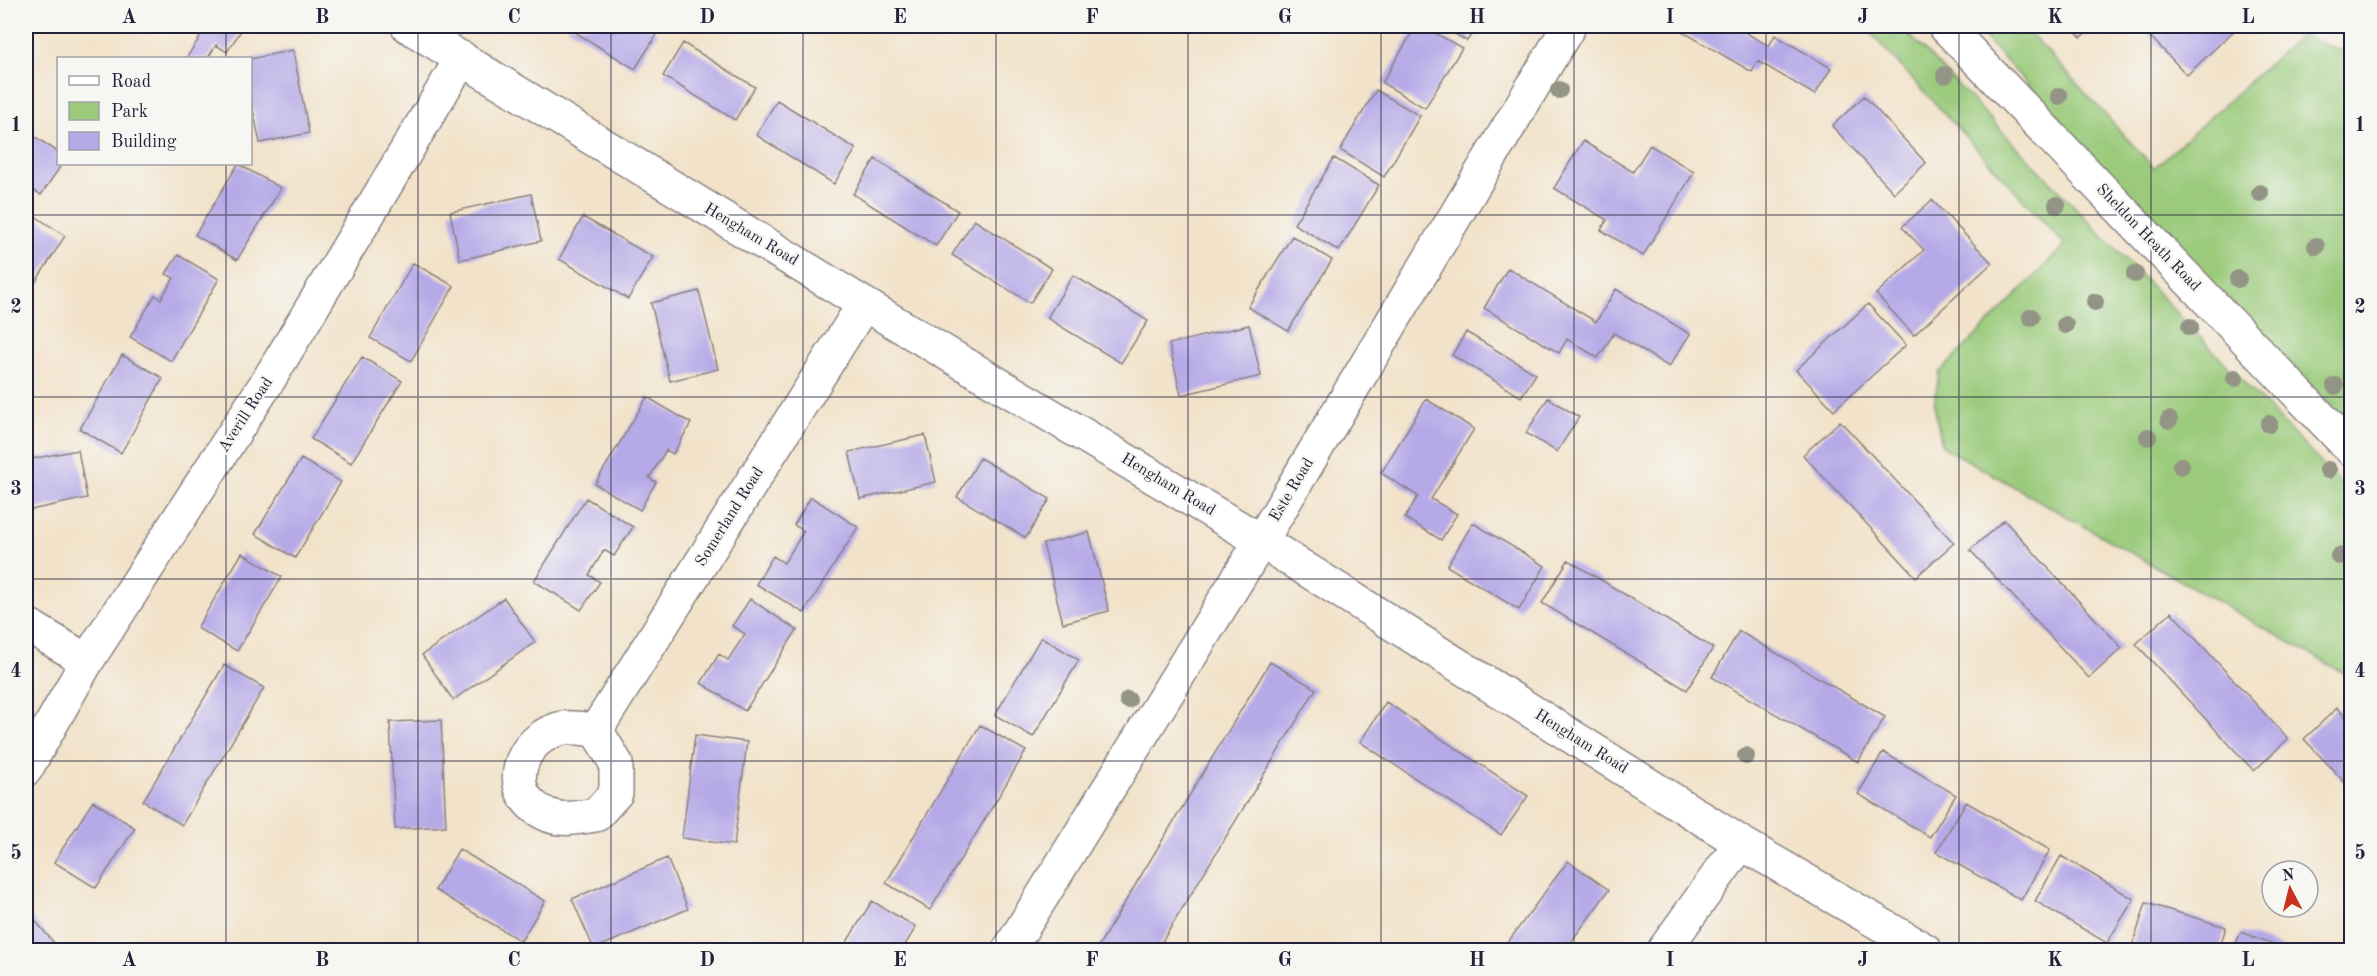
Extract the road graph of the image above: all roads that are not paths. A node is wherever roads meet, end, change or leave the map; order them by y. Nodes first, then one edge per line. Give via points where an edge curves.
1 (408, 26) edge
2 (1569, 26) edge
3 (1945, 26) edge
4 (462, 58) junction
5 (864, 304) junction
6 (2352, 450) edge
7 (1261, 541) junction
8 (26, 624) edge
9 (87, 661) junction
10 (596, 730) dead end
11 (26, 769) edge
12 (1741, 843) junction
13 (1009, 951) edge
14 (1664, 951) edge
15 (1925, 951) edge

1 - 4 street, Hengham Road
2 - 7 street, Este Road
3 - 6 street, Sheldon Heath Road
4 - 5 street, Hengham Road
4 - 9 street, Averill Road via 271,376
5 - 7 street, Hengham Road
5 - 10 street, Somerland Road
7 - 12 street, Hengham Road
7 - 13 street, Este Road
8 - 9 street
9 - 11 street, Averill Road
12 - 14 street
12 - 15 street, Hengham Road

